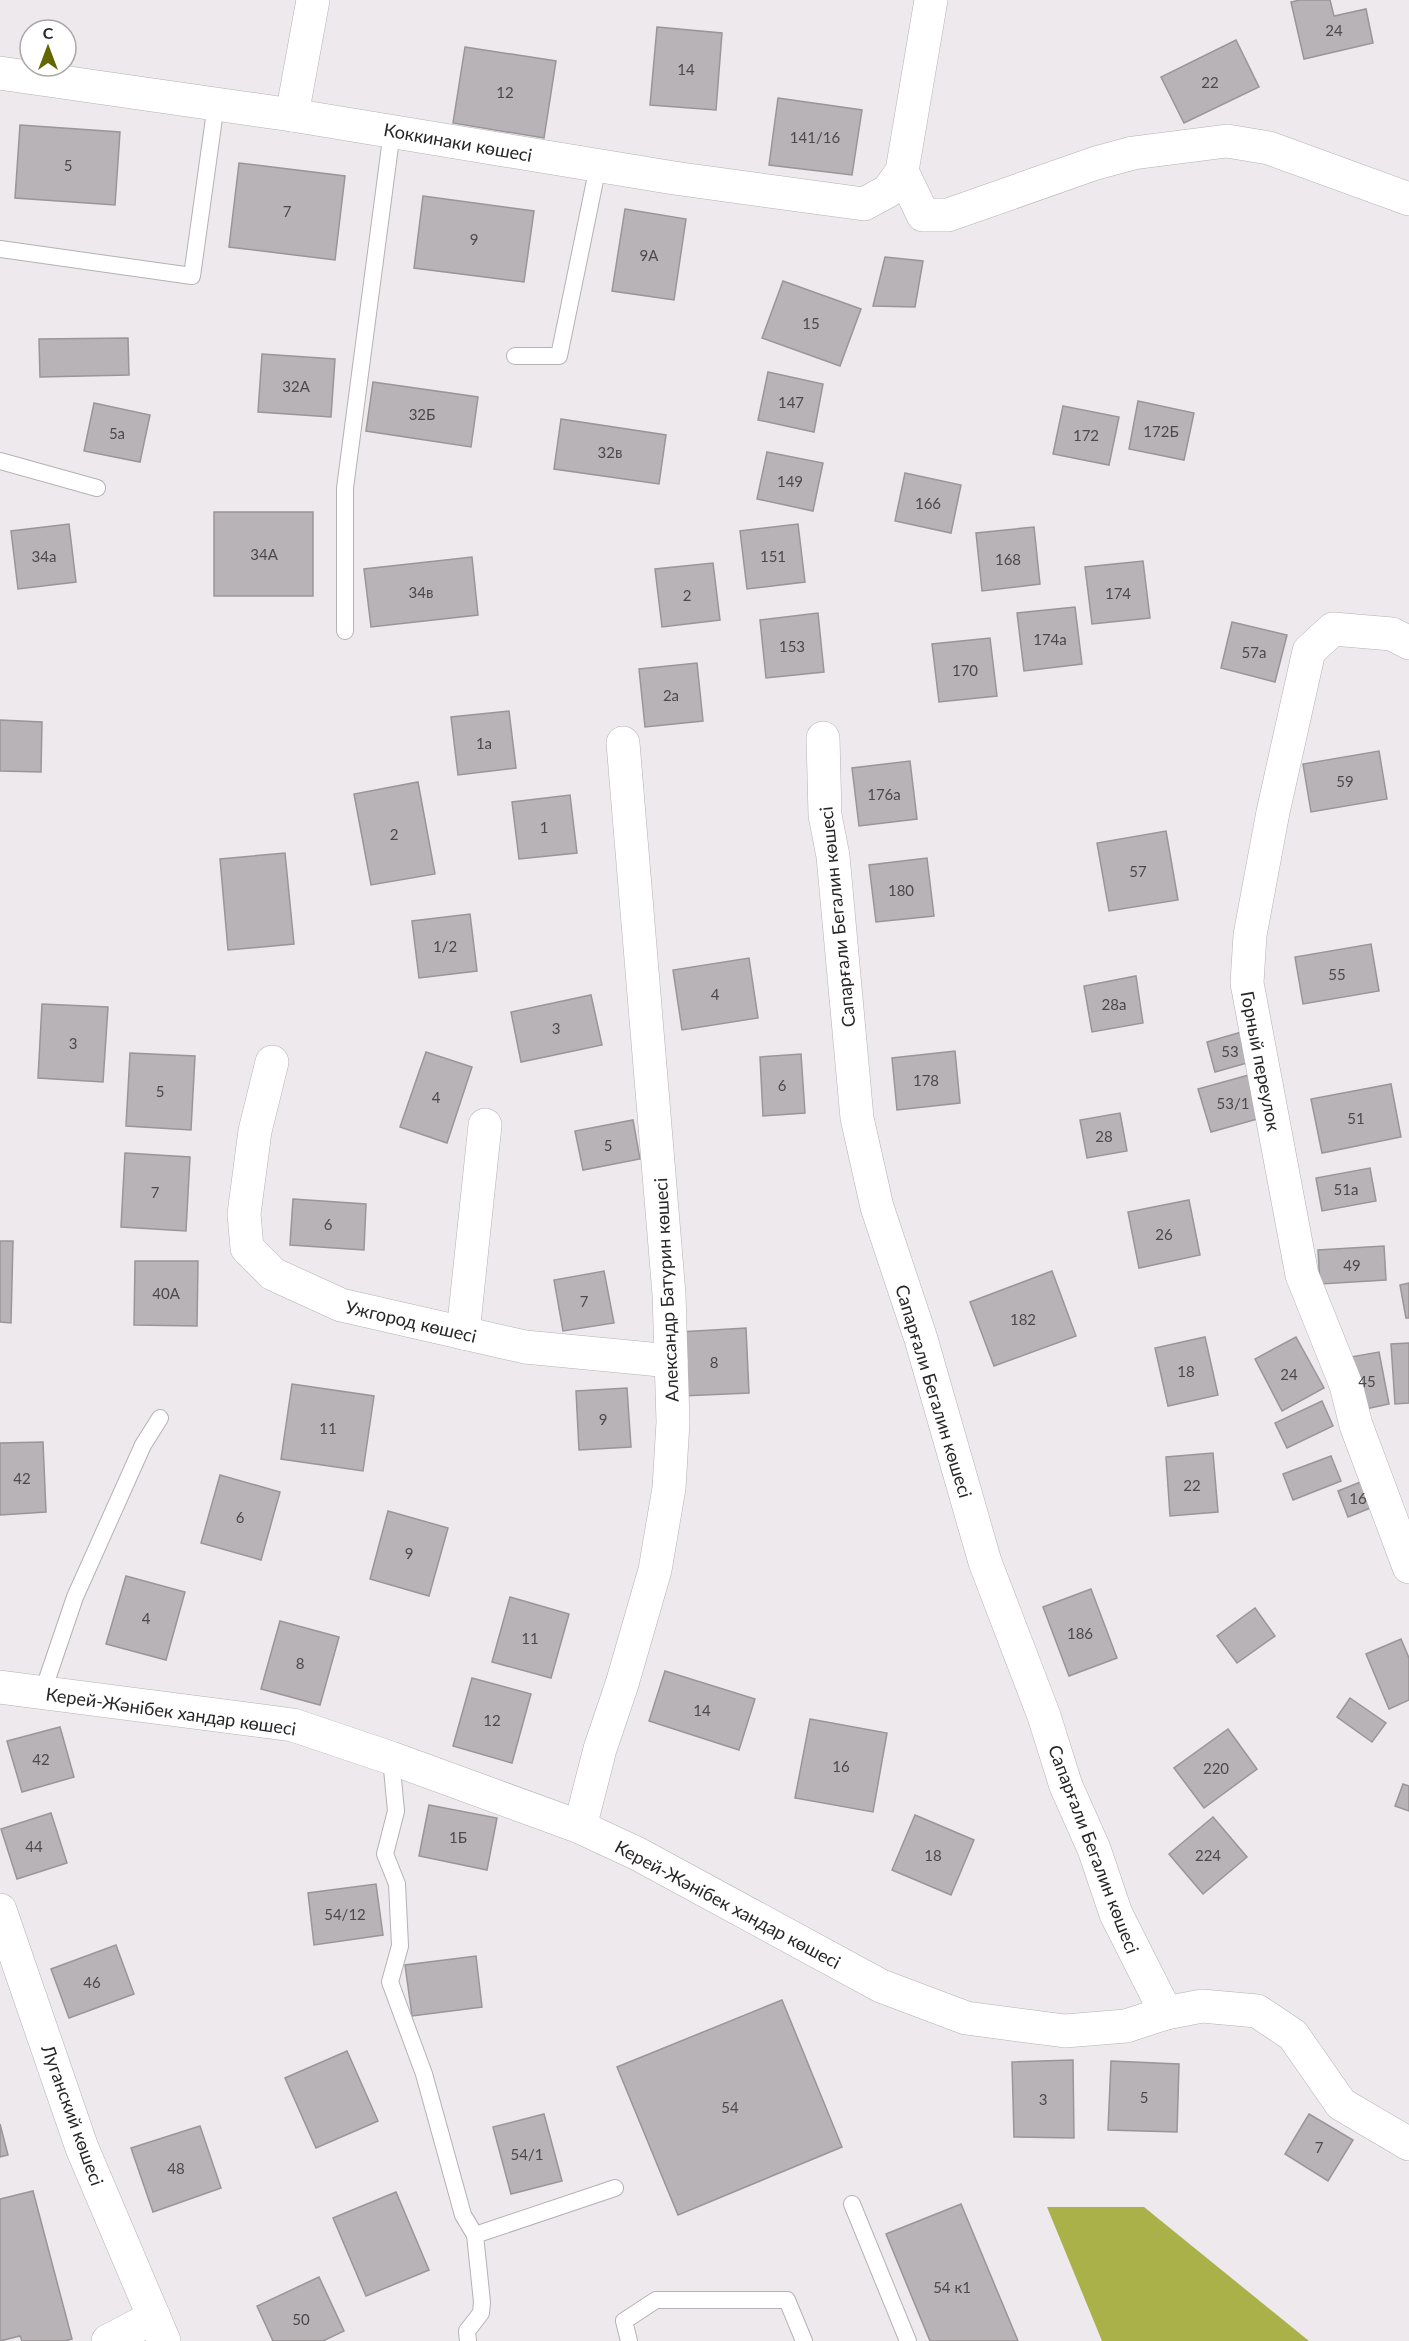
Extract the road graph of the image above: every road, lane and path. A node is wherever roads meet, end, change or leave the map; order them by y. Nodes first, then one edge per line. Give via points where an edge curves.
1 (313, 0) edge
2 (931, 0) edge
3 (0, 73) edge
4 (216, 104) junction
5 (292, 115) junction
6 (392, 131) junction
7 (598, 166) junction
8 (902, 171) junction
9 (1409, 199) edge
10 (0, 249) edge
11 (515, 356) dead end
12 (0, 461) edge
13 (97, 488) dead end
14 (345, 631) dead end
15 (1409, 643) edge
16 (823, 738) dead end
17 (623, 743) dead end
18 (272, 1062) dead end
19 (485, 1125) dead end
20 (463, 1333) junction
21 (671, 1361) junction
22 (160, 1418) dead end
23 (1409, 1567) edge
24 (0, 1687) edge
25 (42, 1694) junction
26 (391, 1758) junction
27 (580, 1827) junction
28 (2, 1921) edge
29 (1166, 2013) junction
30 (1409, 2144) edge
31 (615, 2188) dead end
32 (852, 2204) dead end
33 (475, 2235) junction
34 (159, 2329) edge
35 (108, 2341) edge
36 (468, 2341) edge
37 (629, 2341) edge
38 (804, 2341) edge
39 (908, 2341) edge

1 - 5 street
2 - 8 street
3 - 4 street, Коккинаки көшесі
4 - 5 street, Коккинаки көшесі
4 - 10 lane via 192,276
5 - 6 street, Коккинаки көшесі
6 - 7 street, Коккинаки көшесі
6 - 14 lane via 345,488
7 - 8 street, Коккинаки көшесі via 864,204 888,191
7 - 11 lane via 559,356
8 - 9 street via 923,215 948,215 1133,153 1227,141 1269,148
12 - 13 lane
15 - 23 street, Горный переулок via 1392,634 1333,629 1309,651 1271,823 1250,935 1246,982 1302,1275 1346,1385 1356,1425
16 - 29 street, Сапарғали Бегалин көшесі via 825,815 833,856 856,1118 877,1208 921,1339 985,1562 1116,1914
17 - 21 street, Александр Батурин көшесі via 668,1270
18 - 20 street, Ужгород көшесі via 255,1131 245,1202 247,1248 273,1274 341,1305
19 - 20 street
20 - 21 street, Ужгород көшесі via 525,1347
21 - 27 street, Александр Батурин көшесі via 669,1488 655,1570
22 - 25 lane via 143,1445 75,1597
24 - 25 street, Керей-Жәнібек хандар көшесі
25 - 26 street, Керей-Жәнібек хандар көшесі via 293,1725
26 - 27 street, Керей-Жәнібек хандар көшесі
26 - 33 lane via 396,1811 385,1854 397,1884 400,1946 390,1982 424,2074 463,2215
27 - 29 street, Керей-Жәнібек хандар көшесі via 638,1854 880,1986 966,2018 1065,2031 1126,2026
28 - 34 street, Луганский көшесі via 82,2148
29 - 30 street, Керей-Жәнібек хандар көшесі via 1202,2006 1257,2011 1293,2035 1341,2104
31 - 33 lane
32 - 39 lane
33 - 36 lane via 482,2302 481,2313 466,2331
34 - 35 street, Луганский көшесі
37 - 38 lane via 624,2321 656,2300 787,2300

